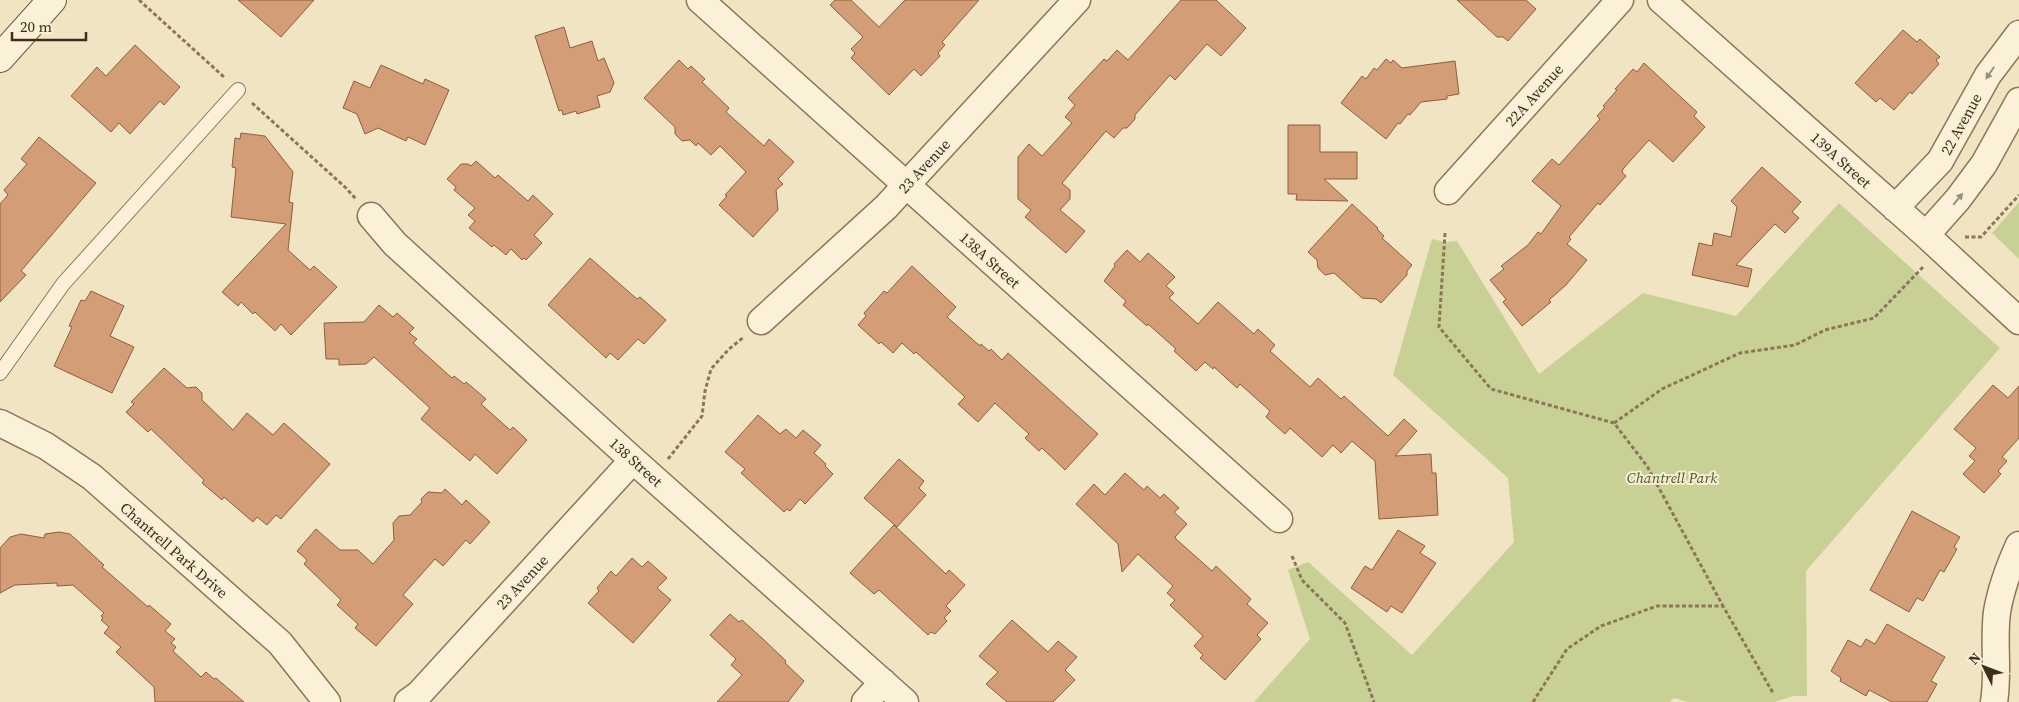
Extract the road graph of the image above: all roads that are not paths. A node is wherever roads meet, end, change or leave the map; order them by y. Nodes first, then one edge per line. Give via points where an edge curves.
1 (52, 0) edge
2 (700, 0) edge
3 (1077, 0) edge
4 (1620, 0) edge
5 (1661, 0) edge
6 (2017, 39) edge
7 (0, 58) edge
8 (238, 90) road end
9 (2019, 101) edge
10 (906, 185) junction
11 (1448, 191) dead end
12 (1895, 208) junction
13 (371, 216) road end
14 (1926, 235) junction
15 (761, 321) road end
16 (2019, 321) edge
17 (0, 373) edge
18 (0, 423) edge
19 (633, 460) junction
20 (1279, 519) dead end
21 (2019, 545) edge
22 (883, 682) junction
23 (327, 702) edge
24 (408, 702) edge
25 (865, 702) edge
26 (906, 702) edge
27 (1994, 702) edge

1 - 7 main road
2 - 10 street, 138A Street
3 - 10 street, 23 Avenue
4 - 11 street, 22A Avenue
5 - 12 street, 139A Street
6 -> 12 street, 22 Avenue via 1988,75 1940,161
8 - 17 lane via 79,265 48,303
14 -> 9 street via 1984,164
10 - 15 street, 23 Avenue via 886,208
10 - 20 street, 138A Street
12 - 14 street, 139A Street
13 - 19 street, 138 Street via 395,244
14 - 16 street, 139A Street
18 - 23 street, Chantrell Park Drive via 46,446 92,477 280,643
19 - 22 street, 138 Street
19 - 24 street, 23 Avenue via 419,694
21 - 27 street via 2005,576 1997,613
22 - 25 street
22 - 26 street, 138 Street

